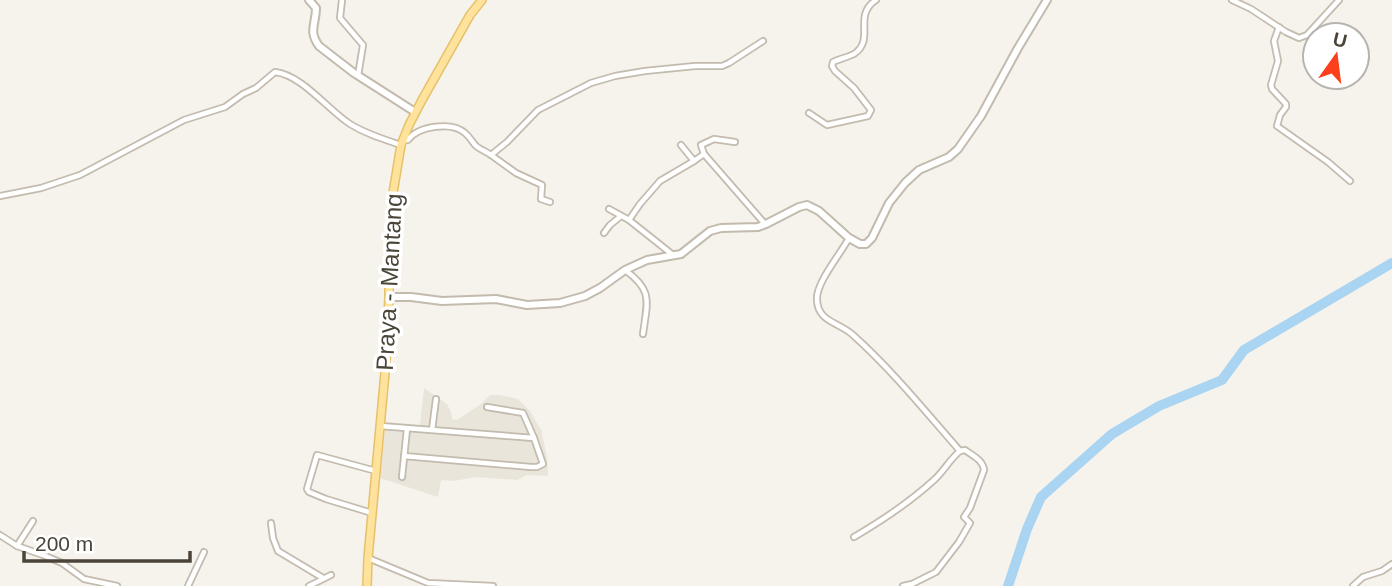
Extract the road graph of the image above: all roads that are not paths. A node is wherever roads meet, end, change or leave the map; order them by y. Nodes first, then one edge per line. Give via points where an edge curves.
1 (309, 0) edge
2 (342, 0) edge
3 (482, 0) edge
4 (876, 0) edge
5 (1046, 0) edge
6 (1232, 0) edge
7 (1339, 0) edge
8 (1279, 27) junction
9 (763, 41) dead end
10 (358, 76) junction
11 (415, 112) junction
12 (809, 113) dead end
13 (735, 142) dead end
14 (401, 143) junction
15 (681, 145) dead end
16 (704, 154) junction
17 (491, 155) junction
18 (694, 161) junction
19 (1350, 181) dead end
20 (0, 196) edge
21 (550, 202) dead end
22 (609, 209) dead end
23 (621, 216) junction
24 (629, 220) junction
25 (766, 225) junction
26 (604, 233) dead end
27 (849, 237) junction
28 (673, 256) junction
29 (625, 270) junction
30 (389, 297) junction
31 (643, 334) dead end
32 (436, 399) dead end
33 (487, 407) dead end
34 (380, 426) junction
35 (407, 429) junction
36 (432, 430) junction
37 (534, 438) junction
38 (960, 451) junction
39 (404, 456) junction
40 (377, 471) junction
41 (402, 477) dead end
42 (372, 513) junction
43 (33, 521) dead end
44 (271, 523) dead end
45 (0, 535) edge
46 (854, 537) dead end
47 (17, 546) junction
48 (204, 552) dead end
49 (368, 558) junction
50 (1392, 564) edge
51 (331, 575) dead end
52 (323, 578) junction
53 (117, 586) edge
54 (188, 586) edge
55 (309, 586) edge
56 (367, 586) edge
57 (493, 586) edge
58 (903, 586) edge
59 (1353, 586) edge

1 - 10 street via 316,8 312,31 316,42
2 - 10 street via 341,20 363,45
3 - 11 main road, Praya - Mantang
4 - 12 street via 865,10 865,36 858,49 832,66 863,99 870,114 827,125
5 - 27 street via 958,149 905,183 869,242 860,244
6 - 8 street
7 - 8 street via 1303,37 1296,38
8 - 19 street via 1274,41 1278,61 1271,85 1286,107 1277,126
9 - 17 street via 722,66 645,71 591,83 538,110
10 - 11 street
11 - 14 main road, Praya - Mantang
13 - 16 street via 712,140 701,145
14 - 17 street via 425,128 452,128 465,132
14 - 20 street via 352,125 315,93 277,71 225,107 176,124 80,175
14 - 30 main road, Praya - Mantang via 393,198
15 - 18 street
16 - 18 street
16 - 25 street
17 - 21 street via 542,185 541,200
18 - 24 street via 660,181
22 - 23 street
23 - 24 street
23 - 26 street
24 - 28 street
25 - 27 street via 807,205
25 - 28 street via 714,230
27 - 38 street via 818,288 820,314 850,332 889,369
28 - 29 street
29 - 30 street via 585,296 543,305 496,299
29 - 31 street via 645,289
30 - 34 main road, Praya - Mantang
32 - 36 street
33 - 37 street via 523,414
34 - 35 street
34 - 40 main road, Praya - Mantang
35 - 36 street
35 - 39 street
36 - 37 street
37 - 39 street via 543,464 537,467
38 - 46 street via 919,493
38 - 58 street via 984,466 964,517 970,523 936,572
39 - 41 street
40 - 42 main road, Praya - Mantang
40 - 42 street via 317,455 307,489
42 - 49 main road, Praya - Mantang
43 - 47 street
44 - 52 street via 278,551
45 - 47 street
47 - 53 street via 54,559 84,579
48 - 54 street
49 - 56 main road, Praya - Mantang
49 - 57 street via 428,583
50 - 59 street
51 - 52 street
52 - 55 street

